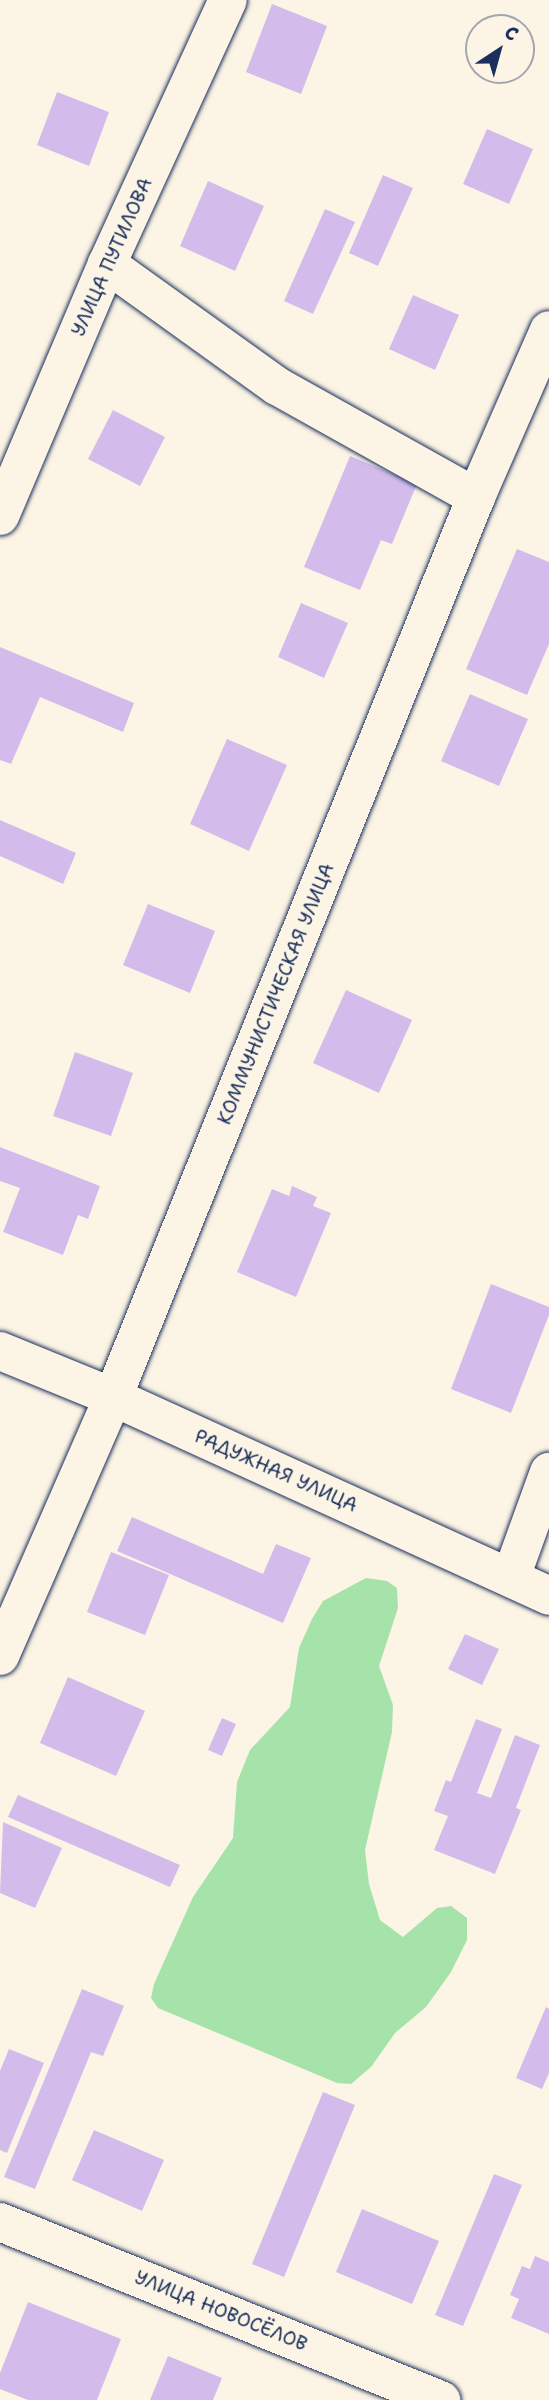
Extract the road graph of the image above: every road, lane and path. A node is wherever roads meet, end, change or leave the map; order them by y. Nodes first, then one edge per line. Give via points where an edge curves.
1 (228, 0) edge
2 (107, 264) junction
3 (549, 330) edge
4 (476, 497) junction
5 (0, 516) edge
6 (0, 1352) edge
7 (113, 1397) junction
8 (549, 1472) edge
9 (510, 1577) junction
10 (549, 1596) edge
11 (0, 1656) edge
12 (0, 2222) edge
13 (441, 2400) edge

1 - 2 street, УЛИЦА ПУТИЛОВА
2 - 4 street via 277,386
2 - 5 street, УЛИЦА ПУТИЛОВА
3 - 4 street, КОММУНИСТИЧЕСКАЯ УЛИЦА
4 - 7 street, КОММУНИСТИЧЕСКАЯ УЛИЦА
6 - 7 street, РАДУЖНАЯ УЛИЦА
7 - 9 street, РАДУЖНАЯ УЛИЦА
7 - 11 street, КОММУНИСТИЧЕСКАЯ УЛИЦА
8 - 9 street
9 - 10 street, РАДУЖНАЯ УЛИЦА
12 - 13 street, УЛИЦА НОВОСЁЛОВ

